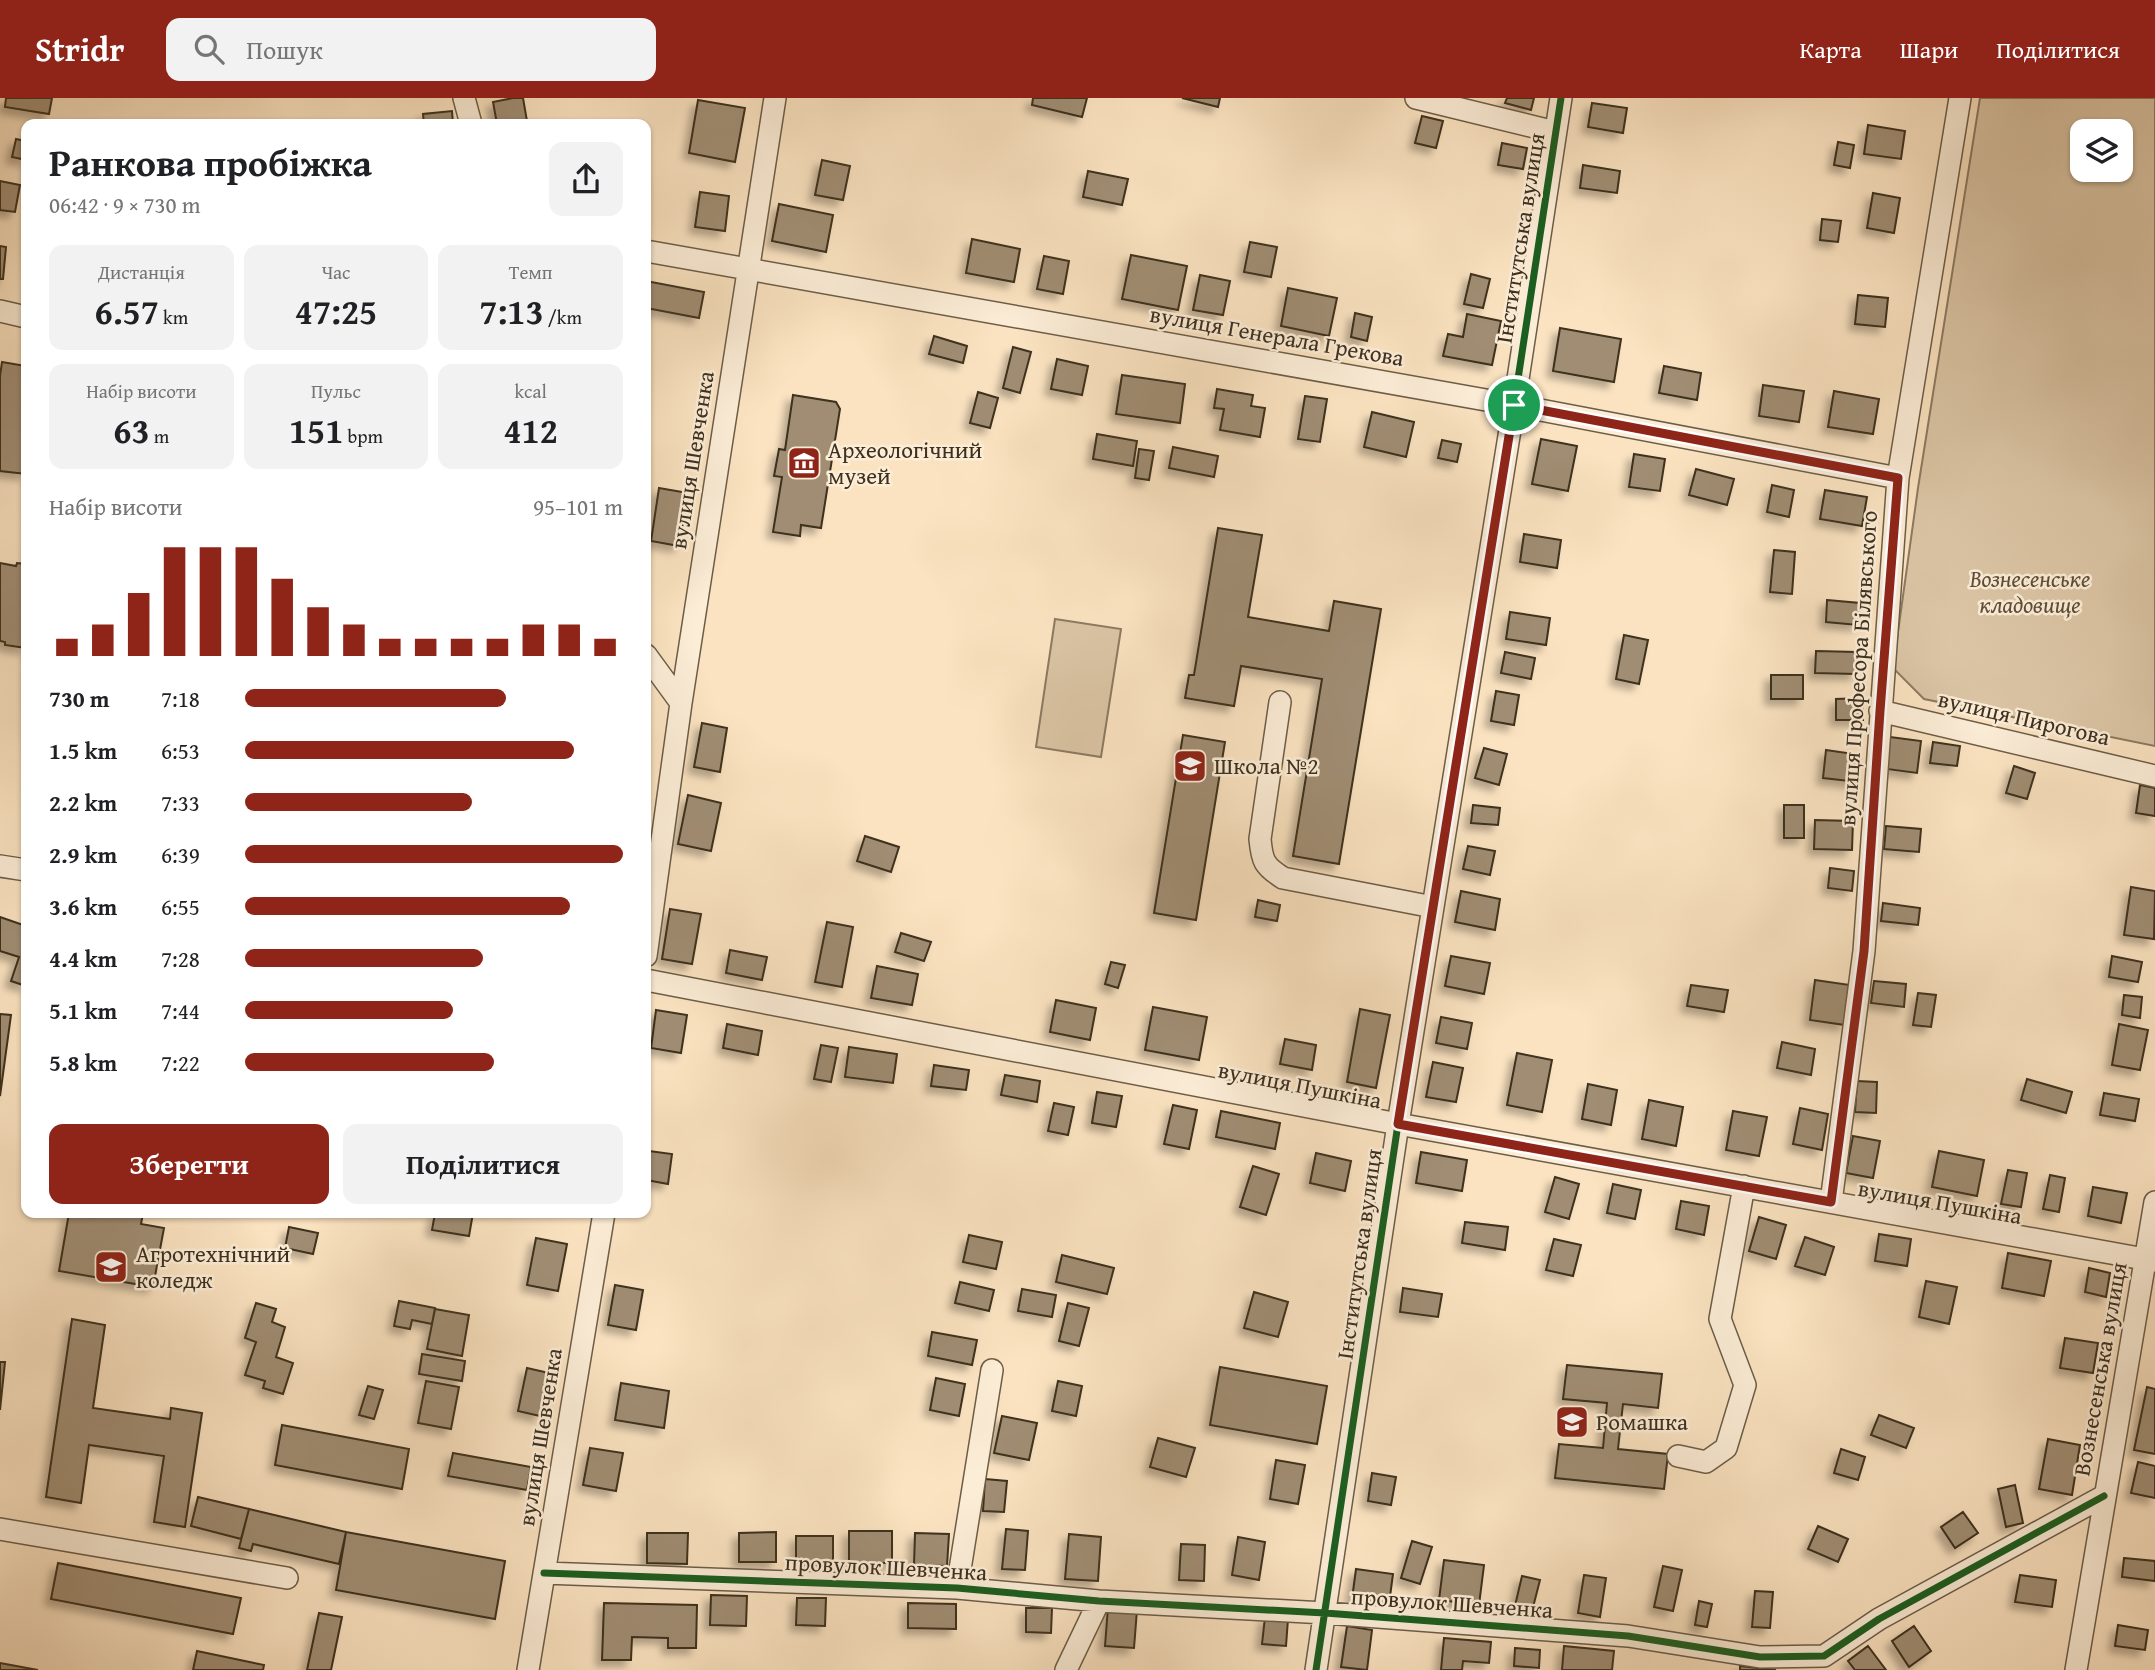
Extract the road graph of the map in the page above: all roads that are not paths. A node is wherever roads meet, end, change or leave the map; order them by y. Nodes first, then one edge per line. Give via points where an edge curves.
1 (464, 98) edge
2 (775, 98) edge
3 (1416, 98) edge
4 (1561, 98) edge
5 (1960, 98) edge
6 (470, 119) edge
7 (1555, 132) junction
8 (651, 252) edge
9 (748, 269) junction
10 (0, 310) edge
11 (21, 316) edge
12 (1514, 405) junction
13 (1898, 478) junction
14 (651, 662) edge
15 (1279, 702) dead end
16 (681, 703) junction
17 (1880, 711) junction
18 (2155, 776) edge
19 (0, 866) edge
20 (21, 869) edge
21 (1433, 907) junction
22 (651, 920) edge
23 (651, 982) edge
24 (1398, 1124) junction
25 (1744, 1186) junction
26 (1831, 1202) junction
27 (2155, 1202) edge
28 (603, 1218) edge
29 (2151, 1260) edge
30 (992, 1370) dead end
31 (1678, 1456) dead end
32 (2104, 1496) junction
33 (0, 1529) edge
34 (544, 1573) junction
35 (287, 1578) dead end
36 (957, 1588) junction
37 (1099, 1601) junction
38 (1325, 1613) junction
39 (528, 1670) edge
40 (1066, 1670) edge
41 (1316, 1670) edge
42 (2076, 1670) edge

1 - 6 street
2 - 9 street, вулиця Шевченка
3 - 7 street
4 - 7 street, Інститутська вулиця
5 - 13 street, вулиця Професора Білявського
7 - 12 street, Інститутська вулиця
8 - 9 street, вулиця Генерала Грекова
9 - 12 street, вулиця Генерала Грекова
9 - 16 street, вулиця Шевченка
10 - 11 street
12 - 13 street, вулиця Генерала Грекова
12 - 21 street, Інститутська вулиця
13 - 17 street, вулиця Професора Білявського
14 - 16 street
15 - 21 street via 1260,839 1267,867 1283,878
16 - 22 street, вулиця Шевченка
17 - 18 street, вулиця Пирогова
17 - 26 street, вулиця Професора Білявського via 1864,951
19 - 20 street
21 - 24 street, Інститутська вулиця
23 - 24 street, вулиця Пушкіна
24 - 25 street, вулиця Пушкіна
24 - 38 street, Інститутська вулиця
25 - 26 street, вулиця Пушкіна
25 - 31 street via 1720,1319 1745,1385 1726,1448 1706,1462
26 - 29 street, вулиця Пушкіна
27 - 29 street, Вознесенська вулиця
28 - 34 street, вулиця Шевченка
29 - 32 street, Вознесенська вулиця
30 - 36 street, провулок Шевченка
32 - 38 street, провулок Шевченка via 1878,1619 1824,1656 1760,1657 1628,1636
32 - 42 street, Вознесенська вулиця
33 - 35 street
34 - 36 street, провулок Шевченка
34 - 39 street, вулиця Шевченка
36 - 37 street, провулок Шевченка
37 - 38 street, провулок Шевченка
37 - 40 street
38 - 41 street, Інститутська вулиця

